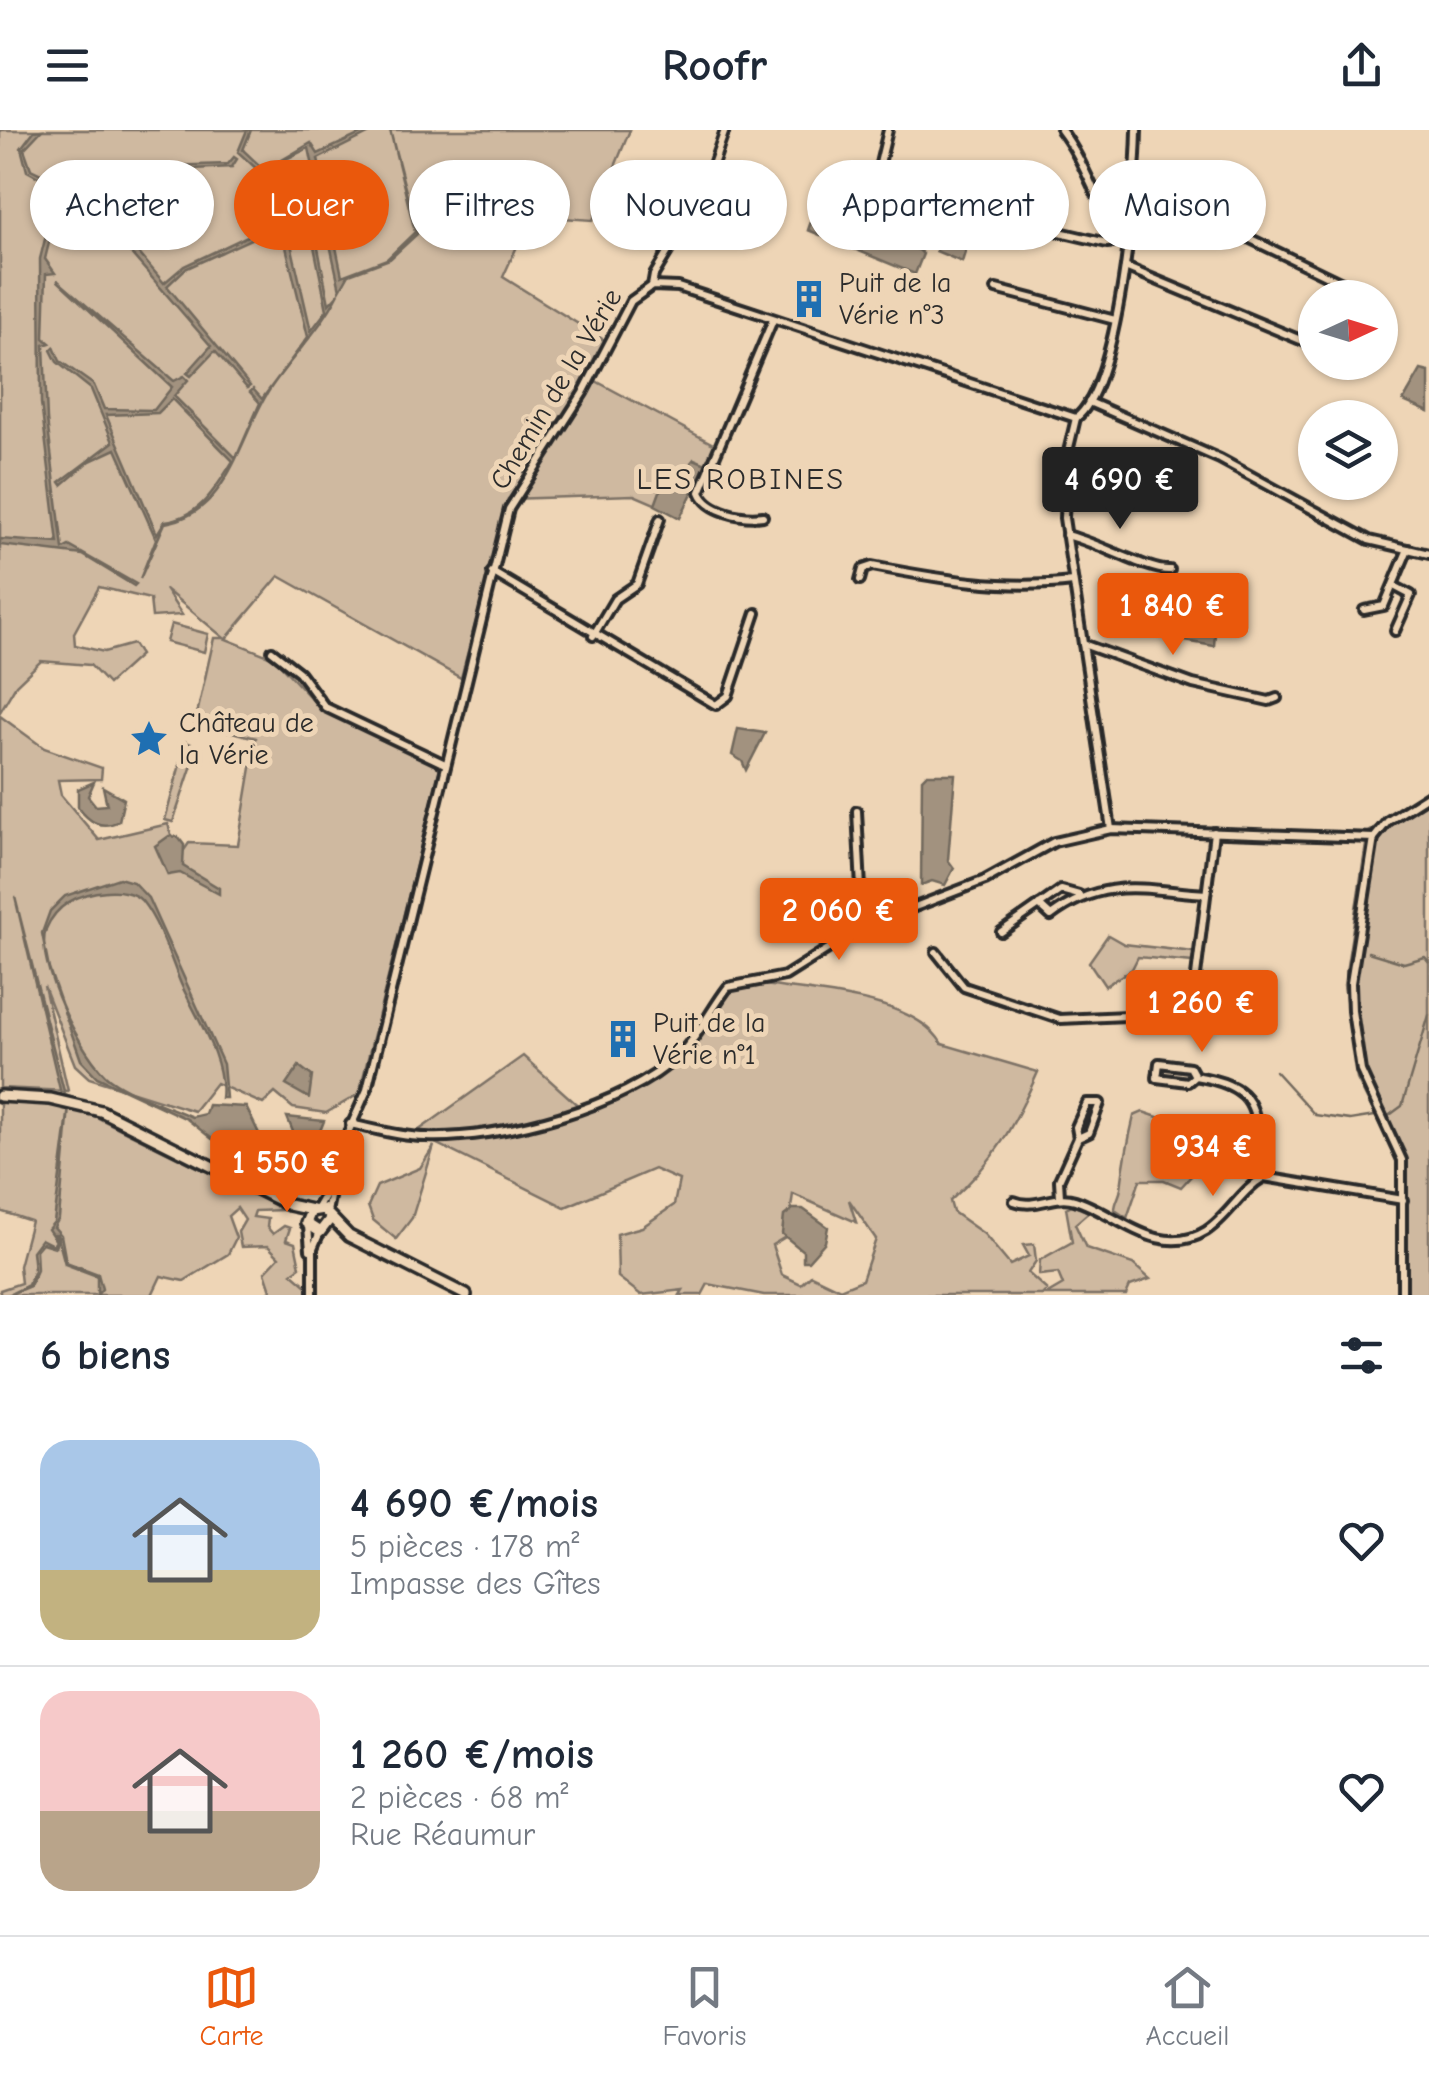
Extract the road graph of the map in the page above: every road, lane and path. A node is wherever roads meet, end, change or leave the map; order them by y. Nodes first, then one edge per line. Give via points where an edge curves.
1 (725, 130) edge
2 (888, 130) edge
3 (1061, 130) edge
4 (1137, 130) edge
5 (882, 160) edge
6 (1137, 160) edge
7 (1089, 172) edge
8 (1266, 246) edge
9 (1126, 250) edge
10 (1125, 267) junction
11 (1336, 280) edge
12 (652, 286) junction
13 (996, 289) dead end
14 (773, 320) junction
15 (1115, 320) junction
16 (1298, 339) edge
17 (1088, 402) junction
18 (1076, 418) junction
19 (763, 516) dead end
20 (660, 518) dead end
21 (1066, 535) junction
22 (1408, 550) junction
23 (1429, 554) edge
24 (1170, 570) dead end
25 (492, 572) junction
26 (860, 580) dead end
27 (1073, 582) junction
28 (1394, 586) junction
29 (1364, 610) dead end
30 (756, 613) dead end
31 (1395, 631) dead end
32 (593, 636) junction
33 (1082, 644) junction
34 (272, 651) dead end
35 (1276, 698) dead end
36 (445, 764) junction
37 (1429, 795) edge
38 (857, 811) dead end
39 (1111, 828) junction
40 (1214, 832) junction
41 (1374, 838) junction
42 (1206, 894) junction
43 (1079, 895) junction
44 (1039, 905) junction
45 (863, 927) junction
46 (1001, 932) dead end
47 (936, 952) dead end
48 (1195, 1076) junction
49 (0, 1096) edge
50 (350, 1124) junction
51 (1078, 1138) junction
52 (1264, 1177) junction
53 (1060, 1197) junction
54 (1403, 1200) junction
55 (1014, 1202) dead end
56 (288, 1206) junction
57 (321, 1212) junction
58 (307, 1225) junction
59 (322, 1232) junction
60 (349, 1236) junction
61 (312, 1261) junction
62 (313, 1295) edge
63 (466, 1295) edge
64 (1402, 1295) edge

1 - 12 street via 704,194
2 - 5 street
3 - 7 street
4 - 6 street
8 - 11 street
9 - 10 street
10 - 15 street
10 - 16 street
12 - 14 street, Chemin de la Vérie via 678,287
12 - 25 street, Chemin de la Vérie via 631,302 574,407 524,480
13 - 15 street
14 - 18 street, Chemin de la Vérie
14 - 19 street via 700,492 712,506
15 - 17 street
17 - 18 street
17 - 22 street via 1220,459 1369,540
18 - 21 street via 1064,482
20 - 32 street via 637,584 615,599
21 - 24 street
21 - 27 street
22 - 23 street
22 - 28 street
25 - 32 street
25 - 36 street, Chemin de la Vérie
26 - 27 street via 872,566 982,584
27 - 33 street
28 - 29 street via 1384,606
28 - 31 street via 1411,595
30 - 32 street via 720,705
33 - 35 street via 1193,684
33 - 39 street
34 - 36 street via 334,713
36 - 50 street, Chemin de la Vérie via 367,1090
37 - 41 street
38 - 45 street
39 - 40 street
39 - 45 street via 1054,842 985,880
40 - 41 street
40 - 42 street
41 - 54 street via 1352,1011 1361,1071 1402,1160
42 - 43 street via 1114,888
42 - 47 street via 1193,990 1180,1001 1127,1016 1048,1016 964,987
43 - 44 street via 1061,890
43 - 44 street via 1050,916
44 - 46 street
45 - 50 street via 785,976 728,987 676,1058 572,1111 445,1137
48 - 48 street via 1190,1067 1160,1063 1157,1078 1188,1082
48 - 52 street via 1244,1090
49 - 56 main road via 73,1102 112,1116
50 - 57 street, Chemin de la Vérie
51 - 51 street via 1089,1133 1100,1104 1087,1103
51 - 53 street via 1059,1180
52 - 53 street via 1208,1230 1171,1240 1150,1238
52 - 54 street
53 - 55 street
54 - 64 street
56 - 57 main road
56 - 58 main road
57 - 58 main road
57 - 59 main road
57 - 60 main road
58 - 59 main road
58 - 61 street
59 - 60 main road
59 - 61 street
60 - 63 main road
61 - 62 street

